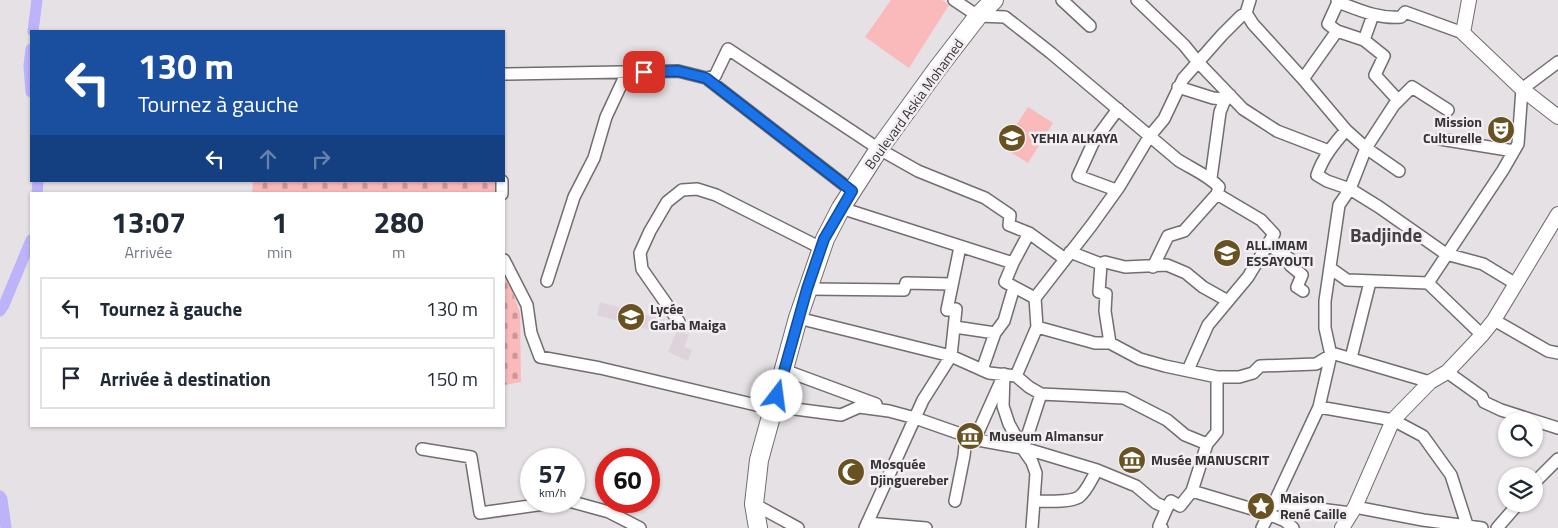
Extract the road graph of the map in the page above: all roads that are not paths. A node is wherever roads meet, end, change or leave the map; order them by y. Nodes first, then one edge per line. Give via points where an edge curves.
1 (954, 0) edge
2 (994, 0) edge
3 (1062, 0) edge
4 (1136, 0) edge
5 (1249, 0) edge
6 (1469, 0) edge
7 (1338, 1) edge
8 (1246, 13) junction
9 (1373, 15) junction
10 (978, 16) junction
11 (1090, 26) dead end
12 (1337, 30) junction
13 (1464, 32) junction
14 (1364, 40) junction
15 (1558, 60) edge
16 (1197, 61) junction
17 (627, 72) junction
18 (505, 74) edge
19 (706, 78) junction
20 (1303, 78) junction
21 (1178, 87) junction
22 (1522, 89) junction
23 (1230, 96) junction
24 (1398, 100) junction
25 (1118, 109) junction
26 (1448, 110) dead end
27 (1558, 117) edge
28 (1346, 130) junction
29 (1149, 137) junction
30 (1440, 139) dead end
31 (1366, 148) junction
32 (879, 150) junction
33 (1329, 151) junction
34 (1514, 151) junction
35 (1399, 171) dead end
36 (1211, 178) junction
37 (1350, 189) junction
38 (1116, 190) junction
39 (852, 191) junction
40 (1217, 194) junction
41 (841, 208) junction
42 (1558, 214) edge
43 (1029, 233) junction
44 (1267, 244) junction
45 (960, 246) junction
46 (821, 248) junction
47 (1446, 254) junction
48 (1067, 255) junction
49 (505, 262) edge
50 (1013, 263) junction
51 (1101, 264) junction
52 (1153, 266) junction
53 (1330, 268) junction
54 (547, 281) dead end
55 (1370, 282) junction
56 (1428, 283) junction
57 (952, 284) junction
58 (1516, 284) junction
59 (1014, 287) junction
60 (807, 289) junction
61 (1303, 291) dead end
62 (1036, 298) junction
63 (1228, 301) junction
64 (798, 318) junction
65 (1494, 320) junction
66 (679, 322) dead end
67 (955, 327) junction
68 (1037, 327) junction
69 (995, 333) junction
70 (1482, 335) junction
71 (1110, 343) junction
72 (1558, 352) edge
73 (1330, 355) junction
74 (951, 356) junction
75 (1351, 358) junction
76 (784, 370) junction
77 (982, 370) junction
78 (1188, 370) junction
79 (1447, 372) junction
80 (1004, 374) junction
81 (1016, 376) junction
82 (1217, 377) junction
83 (1430, 382) junction
84 (1041, 394) junction
85 (1319, 407) junction
86 (773, 409) junction
87 (910, 417) junction
88 (1393, 420) junction
89 (1558, 428) edge
90 (971, 437) junction
91 (1207, 444) junction
92 (1022, 448) junction
93 (422, 449) dead end
94 (1558, 459) edge
95 (1097, 470) junction
96 (1543, 474) edge
97 (1192, 491) junction
98 (1034, 501) junction
99 (955, 502) dead end
100 (754, 504) junction
101 (585, 506) edge
102 (520, 508) edge
103 (1167, 508) junction
104 (1271, 510) junction
105 (1353, 510) junction
106 (1511, 512) edge
107 (866, 526) edge
108 (883, 526) edge
109 (1160, 527) edge
110 (1468, 527) edge
111 (640, 528) edge
112 (758, 528) edge
113 (798, 528) edge
114 (926, 528) edge
115 (1032, 528) edge
116 (1262, 528) edge
117 (1293, 528) edge
118 (1342, 528) edge
119 (1482, 528) edge
120 (1497, 528) edge

1 - 10 street
2 - 10 main road, Boulevard Askia Mohamed
3 - 11 street
4 - 16 street
5 - 8 street
6 - 13 street
7 - 9 street
7 - 12 street via 1328,24
8 - 16 street
8 - 20 street
9 - 13 street via 1401,17 1405,12
9 - 14 street
10 - 25 street via 1005,17
10 - 32 main road, Boulevard Askia Mohamed
12 - 14 street
12 - 20 street
13 - 22 street
14 - 24 street via 1384,56 1375,75
15 - 22 street
16 - 21 street
16 - 23 street
17 - 18 street
17 - 19 street via 678,71
17 - 54 street via 606,116 594,158 574,197
19 - 32 street via 715,76 728,49
19 - 39 street
20 - 28 street
21 - 23 street via 1213,98
21 - 29 street via 1164,119
22 - 27 street
22 - 34 street via 1518,144
23 - 33 street via 1243,109 1277,131
23 - 36 street via 1220,112
24 - 26 street via 1412,88
24 - 31 street
25 - 29 street
25 - 38 street via 1093,143 1078,176
28 - 31 street
28 - 33 street
29 - 36 street via 1178,160
29 - 38 street
30 - 34 street
31 - 35 street
31 - 37 street
32 - 39 main road, Boulevard Askia Mohamed
32 - 43 street via 918,171 985,198 1010,215 1009,225
33 - 37 street via 1317,175
34 - 47 street
36 - 40 street via 1219,187
37 - 47 street
37 - 53 street via 1339,205
38 - 48 street
39 - 41 main road, Boulevard Askia Mohamed
40 - 44 street via 1261,220 1274,234
40 - 52 street via 1184,231 1168,236
41 - 45 street
41 - 46 main road, Boulevard Askia Mohamed
42 - 58 street
43 - 48 street
43 - 50 street
44 - 61 street via 1293,261 1290,265 1302,275 1297,287
44 - 63 street via 1248,277
45 - 50 street
45 - 57 street
46 - 60 main road, Boulevard Askia Mohamed
46 - 66 street via 716,195 696,188 682,190 667,202 640,253 642,269
47 - 56 street
47 - 58 street via 1483,264
48 - 51 street
48 - 62 street
49 - 86 street via 527,305 531,334 540,357
50 - 59 street via 1006,282
51 - 52 street
51 - 71 street via 1099,292 1106,294
52 - 63 street via 1167,265 1186,273 1203,288
53 - 55 street via 1347,280
53 - 73 street via 1325,301
55 - 56 street
55 - 75 street
56 - 70 street
57 - 60 street via 906,283 904,290
57 - 67 street via 947,310 956,309
58 - 65 street
59 - 62 street
59 - 69 street via 1004,321
60 - 64 main road, Boulevard Askia Mohamed
62 - 68 street
63 - 78 street via 1208,325
64 - 74 street
64 - 76 main road, Boulevard Askia Mohamed
65 - 70 street
65 - 72 street via 1548,351
67 - 69 street
67 - 74 street
68 - 71 street via 1095,343
68 - 81 street
69 - 77 street
70 - 79 street
71 - 78 street via 1140,359
73 - 75 street
73 - 82 street via 1316,364 1260,366 1246,375
73 - 85 street
74 - 77 street
74 - 87 street
75 - 83 street
76 - 86 main road, Boulevard Askia Mohamed
76 - 87 street
77 - 80 street
78 - 82 street
79 - 83 street
79 - 89 street via 1482,397 1484,402
80 - 81 street
80 - 90 street
80 - 92 street via 1003,406
81 - 84 street
82 - 91 street via 1218,432
83 - 88 street
84 - 91 street via 1124,398 1167,420 1185,436
84 - 92 street
85 - 88 street
85 - 104 street
86 - 87 street via 841,415 858,407
86 - 100 main road, Boulevard Askia Mohamed via 759,460
87 - 90 street
87 - 107 street
88 - 105 street
88 - 110 street via 1423,436 1451,475
90 - 92 street
90 - 99 street
91 - 97 street
92 - 95 street
92 - 98 street via 1036,473
93 - 102 street via 472,457 480,513
94 - 96 street
95 - 98 street via 1078,497
95 - 103 street via 1136,486
97 - 103 street via 1180,506 1171,501
97 - 104 street
98 - 115 street
100 - 112 main road, Boulevard Askia Mohamed
100 - 113 street
101 - 111 street via 609,512
103 - 109 street
104 - 105 street via 1280,504
104 - 116 street
104 - 117 street
105 - 110 street
105 - 118 street
106 - 120 street
107 - 108 street
108 - 114 street
110 - 119 street

